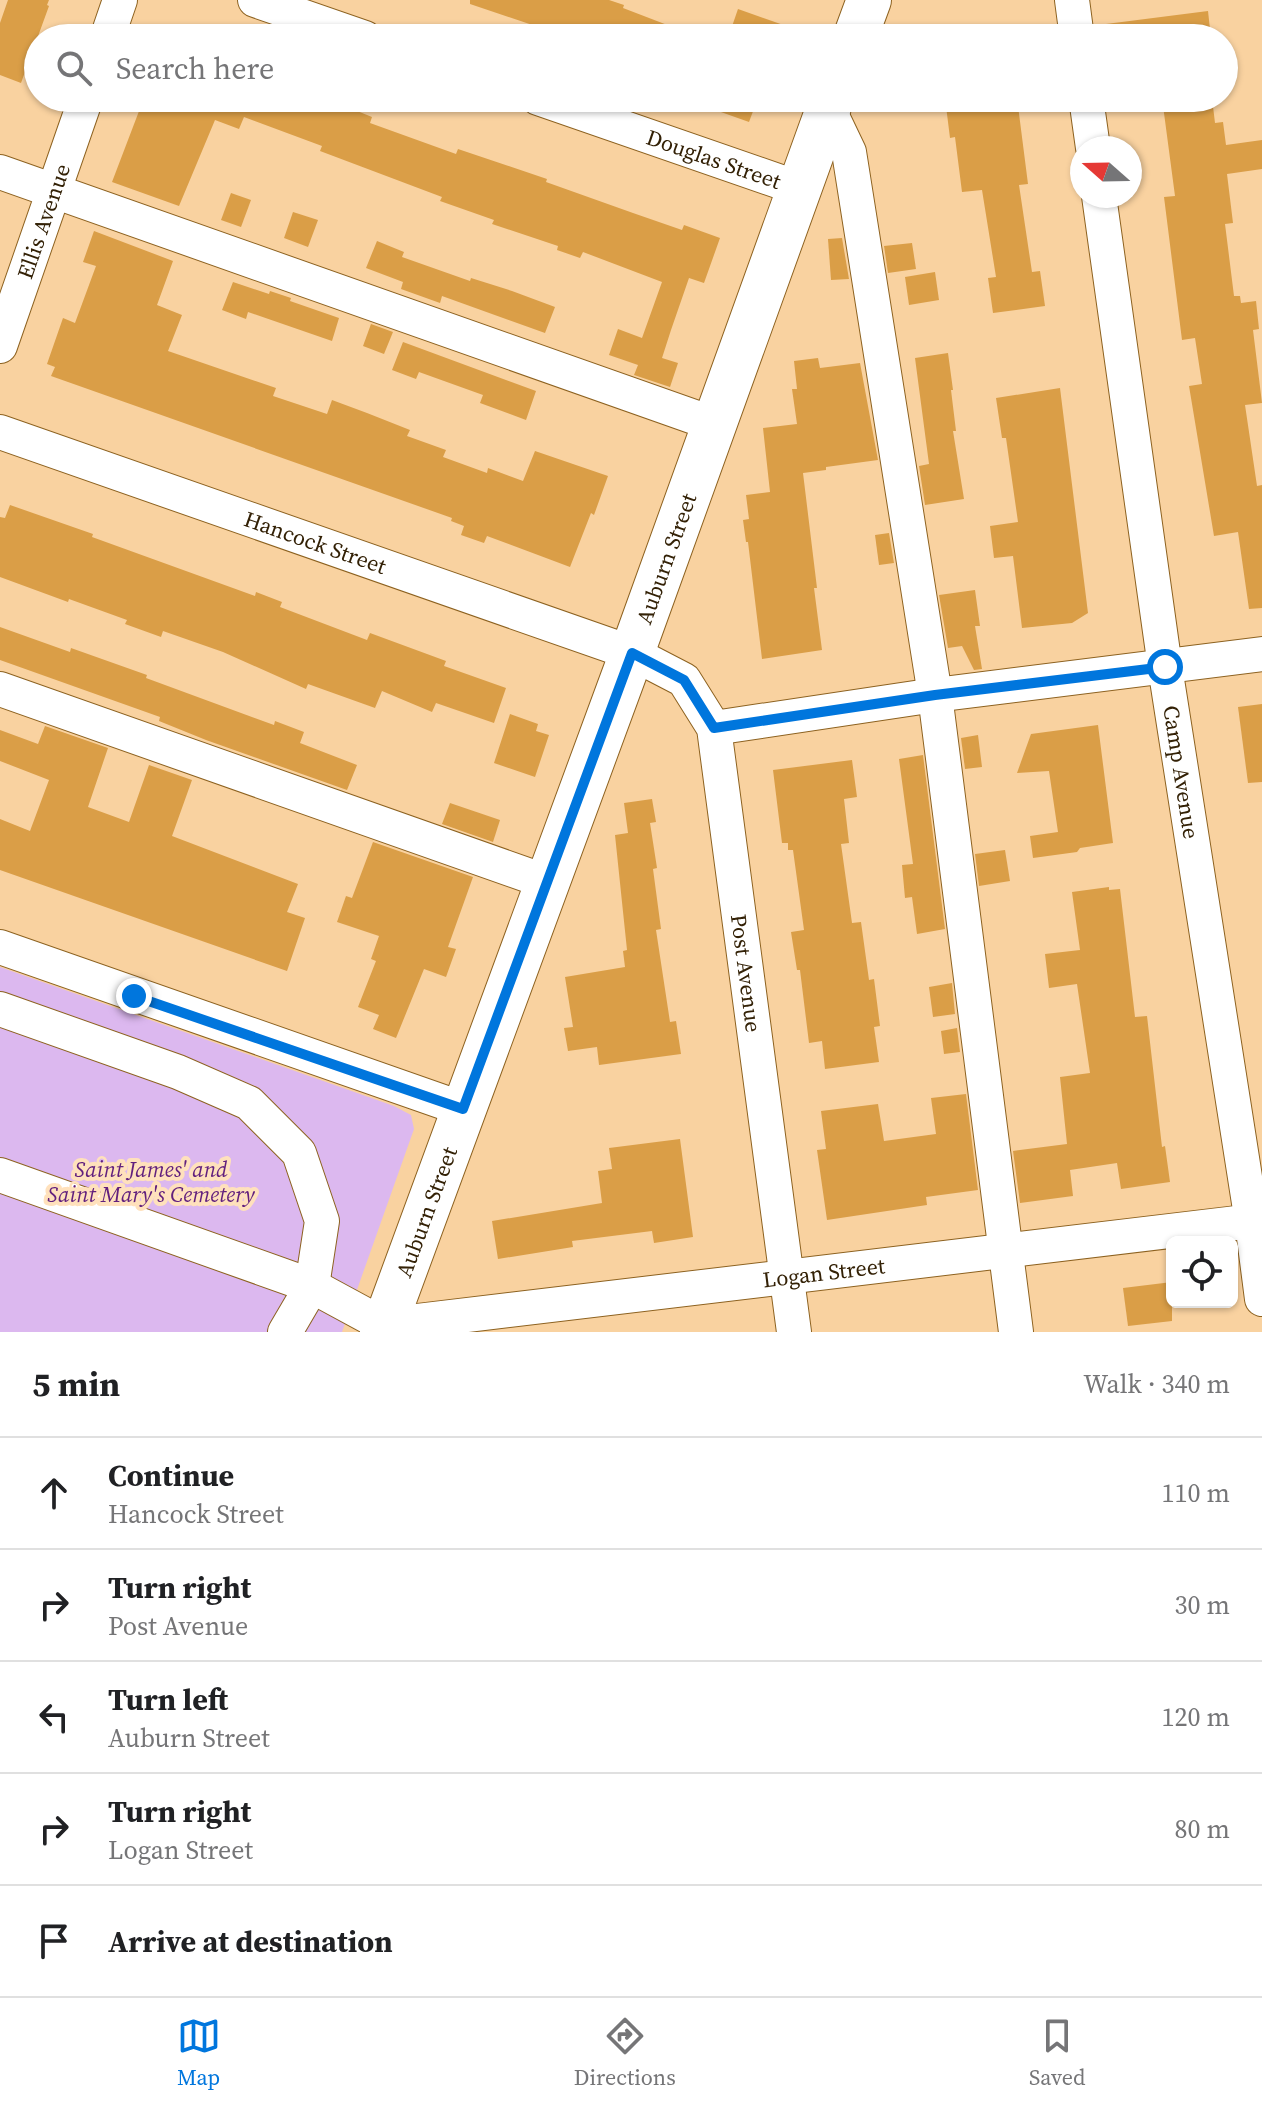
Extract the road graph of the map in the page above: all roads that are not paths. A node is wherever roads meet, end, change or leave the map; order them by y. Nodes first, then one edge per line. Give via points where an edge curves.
1 (120, 0) edge
2 (255, 0) edge
3 (869, 0) edge
4 (1072, 0) edge
5 (112, 24) edge
6 (324, 24) edge
7 (860, 24) edge
8 (1075, 24) edge
9 (81, 112) edge
10 (578, 112) edge
11 (827, 112) edge
12 (833, 112) edge
13 (1088, 112) edge
14 (1091, 136) edge
15 (0, 172) edge
16 (798, 188) junction
17 (54, 191) junction
18 (1101, 208) edge
19 (0, 346) edge
20 (714, 424) junction
21 (0, 432) edge
22 (632, 653) junction
23 (1262, 654) edge
24 (1165, 667) junction
25 (0, 689) edge
26 (935, 695) junction
27 (714, 728) junction
28 (547, 882) junction
29 (0, 947) edge
30 (0, 1009) edge
31 (463, 1109) junction
32 (0, 1175) edge
33 (1257, 1221) edge
34 (1005, 1251) junction
35 (788, 1278) junction
36 (312, 1286) junction
37 (1262, 1299) edge
38 (542, 1319) edge
39 (383, 1328) edge
40 (287, 1331) edge
41 (794, 1332) edge
42 (1016, 1332) edge

1 - 5 street
2 - 6 street
3 - 7 main road
4 - 8 street
9 - 17 street, Ellis Avenue
10 - 16 street, Douglas Street
11 - 16 main road, Auburn Street
12 - 26 street via 849,152
13 - 14 street
15 - 17 street
16 - 20 main road, Auburn Street
17 - 19 street, Ellis Avenue
17 - 20 street
18 - 24 street, Camp Avenue
20 - 22 main road, Auburn Street
21 - 22 street, Hancock Street
22 - 27 street, Post Avenue via 684,680
22 - 28 main road, Auburn Street
23 - 24 street
24 - 26 street
24 - 33 street, Camp Avenue
25 - 28 street
26 - 27 street
26 - 34 street
27 - 35 street, Post Avenue
28 - 31 main road, Auburn Street
29 - 31 street
30 - 36 street via 249,1103 299,1153 322,1221
31 - 39 main road, Auburn Street
32 - 36 street
33 - 34 street, Logan Street
33 - 37 street, Camp Avenue
34 - 35 street, Logan Street
34 - 42 street
35 - 38 street, Logan Street
35 - 41 street, Post Avenue
36 - 39 street
36 - 40 street
38 - 39 street, Logan Street

